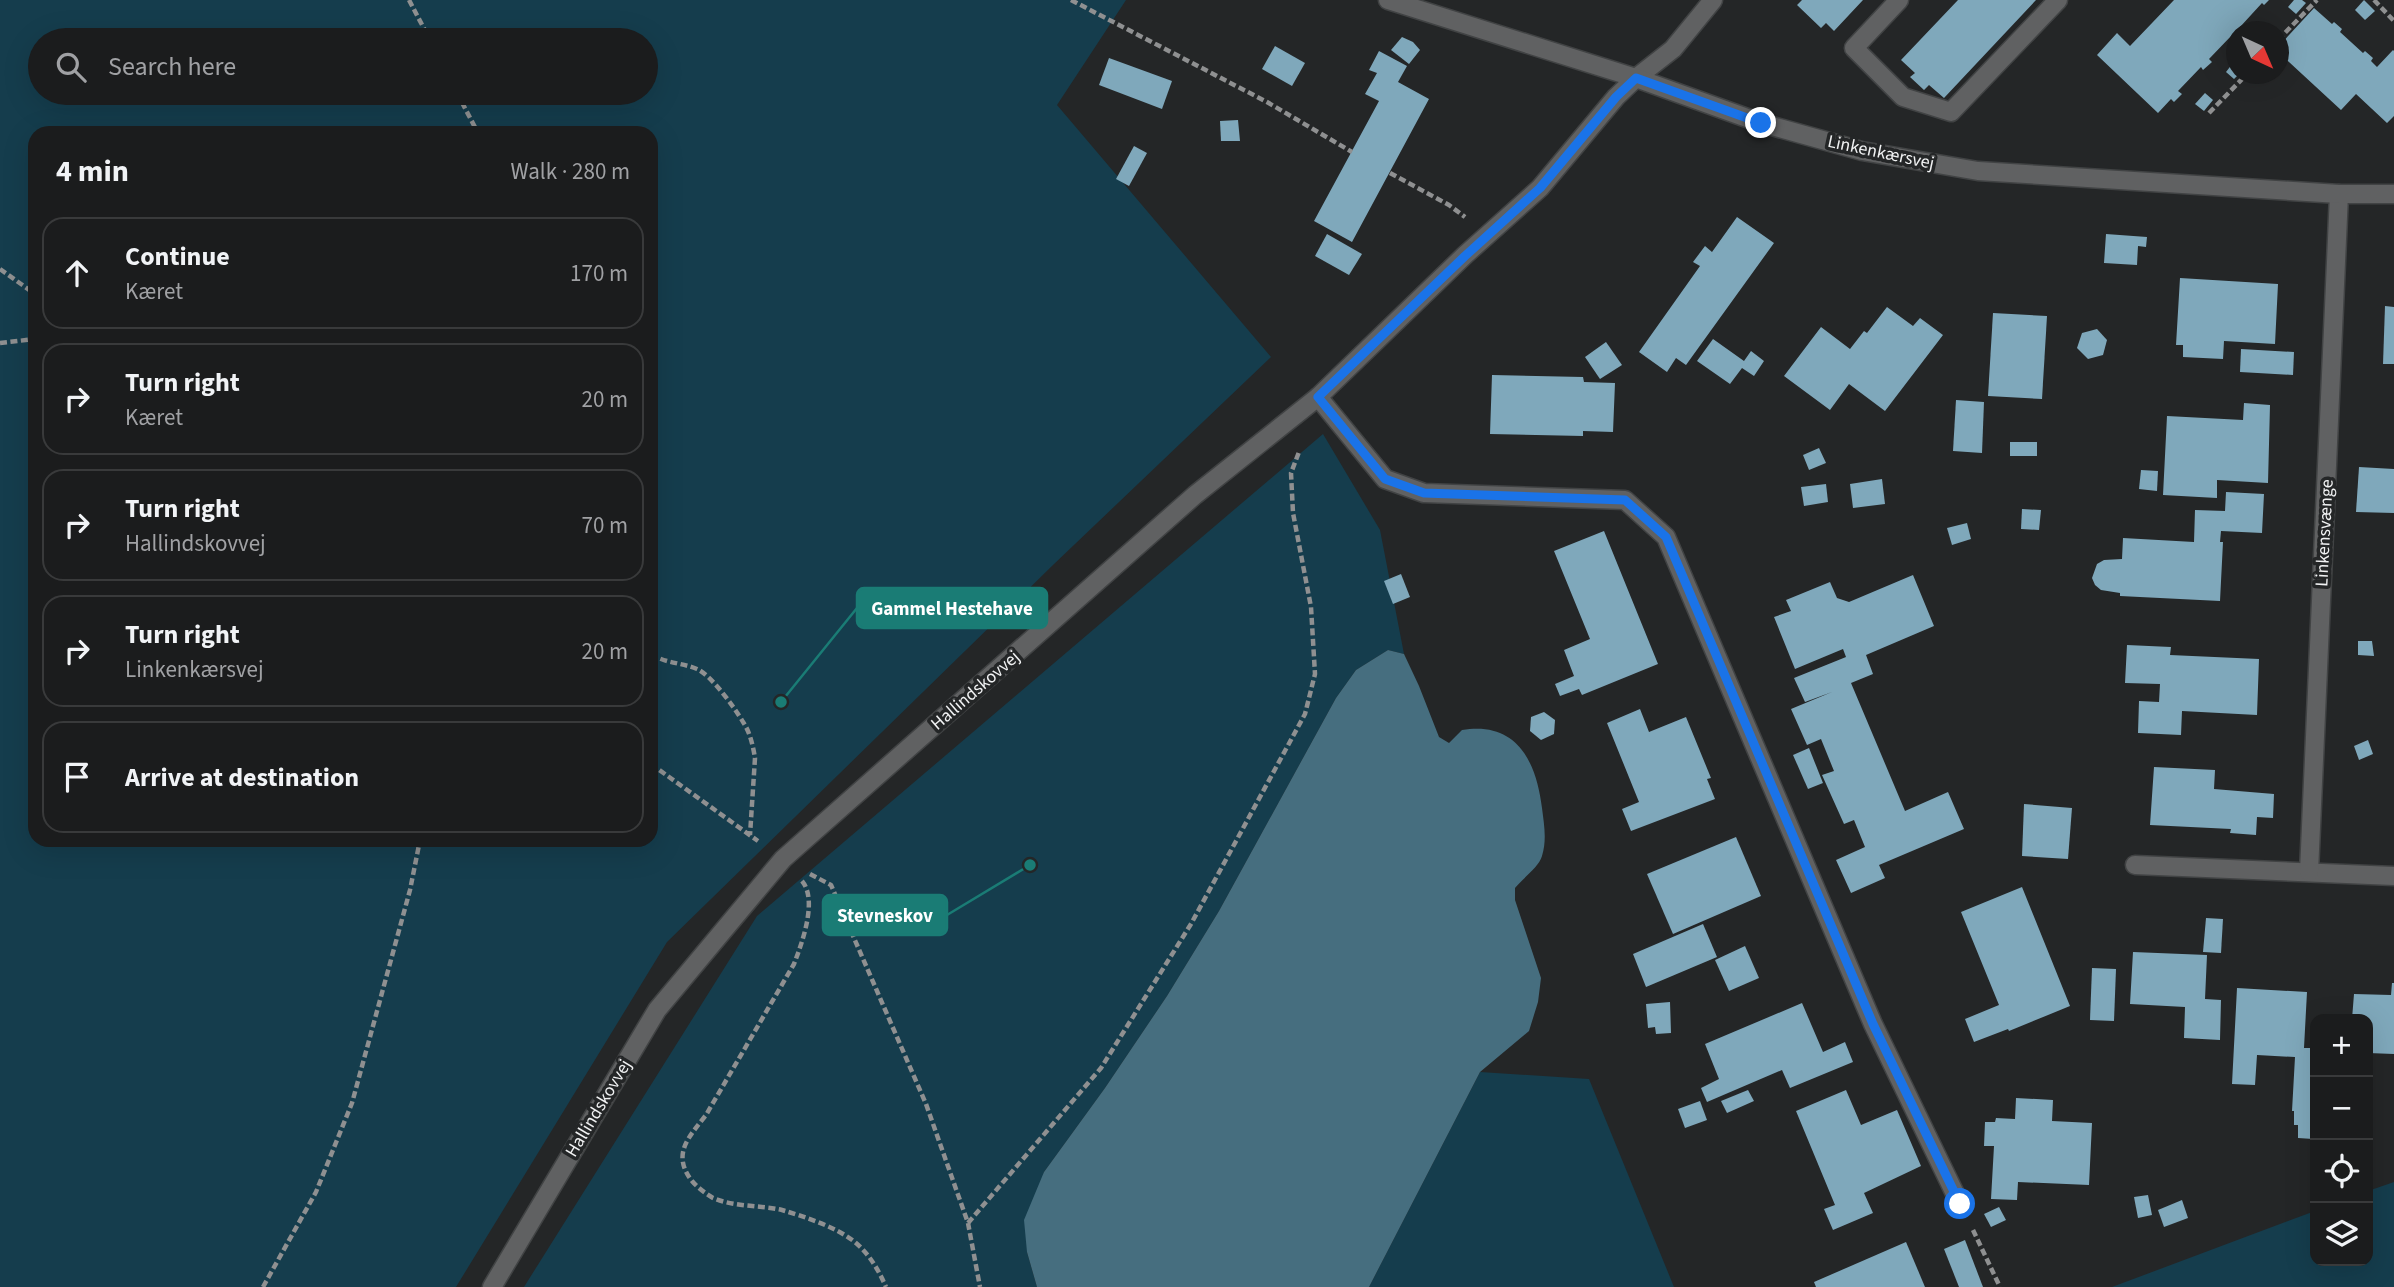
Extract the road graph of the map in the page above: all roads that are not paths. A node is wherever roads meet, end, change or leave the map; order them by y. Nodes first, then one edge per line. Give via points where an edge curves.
1 (1388, 0) edge
2 (1713, 0) edge
3 (1899, 0) edge
4 (2058, 0) edge
5 (1636, 78) junction
6 (2339, 194) junction
7 (2394, 194) edge
8 (1318, 397) junction
9 (2135, 865) dead end
10 (2309, 872) junction
11 (2394, 876) edge
12 (1960, 1204) road end
13 (492, 1287) edge

1 - 5 street, Linkenkærsvej
2 - 5 street, Hallindskovvej via 1674,50
3 - 4 street via 1854,48 1903,97 1951,112
5 - 6 street, Linkenkærsvej via 1761,123 1861,151 1934,164 2044,176
5 - 8 street, Hallindskovvej via 1540,188
6 - 7 street, Linkenkærsvej
6 - 10 street, Linkensvænge
8 - 12 street via 1385,479 1424,493 1625,500 1666,537 1873,1024
8 - 13 street, Hallindskovvej via 1195,495 783,859 657,1010
9 - 10 street
10 - 11 street

